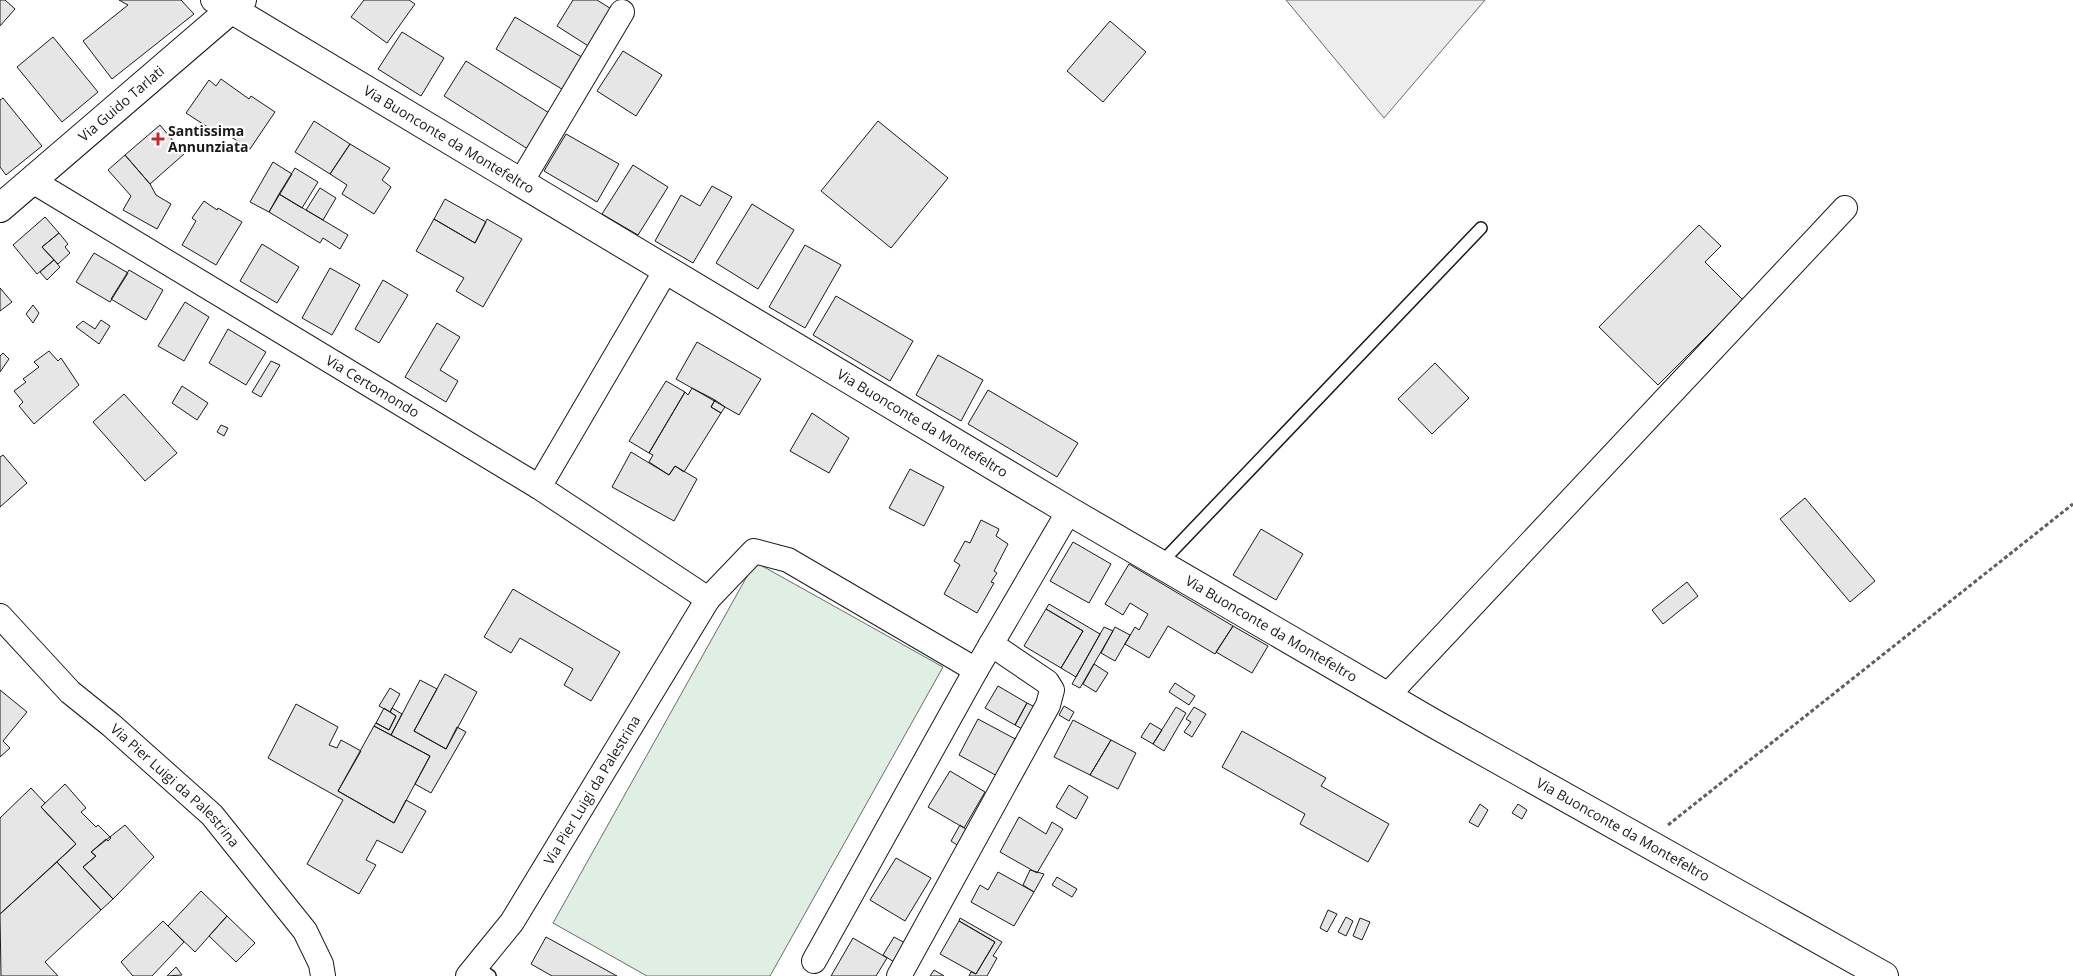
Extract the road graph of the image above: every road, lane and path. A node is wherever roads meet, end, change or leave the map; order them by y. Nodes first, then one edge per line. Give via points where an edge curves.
1 (229, 3) edge
2 (622, 12) dead end
3 (31, 180) junction
4 (521, 182) junction
5 (0, 208) edge
6 (1845, 208) dead end
7 (1480, 228) dead end
8 (666, 270) junction
9 (539, 487) junction
10 (2073, 504) edge
11 (1069, 511) junction
12 (1160, 564) junction
13 (708, 600) junction
14 (0, 616) edge
15 (991, 644) junction
16 (976, 670) junction
17 (1387, 696) junction
18 (1647, 843) junction
19 (814, 961) dead end
20 (478, 972) edge
21 (323, 976) edge
22 (899, 976) edge
23 (1884, 976) edge

1 - 3 street, Via Guido Tarlati
1 - 4 street, Via Buonconte da Montefeltro
2 - 4 street
3 - 5 street, Via Guido Tarlati
3 - 9 street, Via Certomondo
4 - 8 street, Via Buonconte da Montefeltro
6 - 17 street
7 - 12 lane
8 - 9 street
8 - 11 street, Via Buonconte da Montefeltro
9 - 13 street, Via Certomondo
10 - 18 path
11 - 12 street, Via Buonconte da Montefeltro
11 - 15 street
12 - 17 street, Via Buonconte da Montefeltro
13 - 16 street, Via Pier Luigi da Palestrina via 754,552 788,560
13 - 20 street, Via Pier Luigi da Palestrina via 512,922
14 - 21 street, Via Pier Luigi da Palestrina via 70,692 111,724 212,815 304,931 321,964
15 - 16 street
15 - 22 street via 1047,682 1052,690 1048,705
16 - 19 street
17 - 18 street, Via Buonconte da Montefeltro
18 - 23 street, Via Buonconte da Montefeltro

